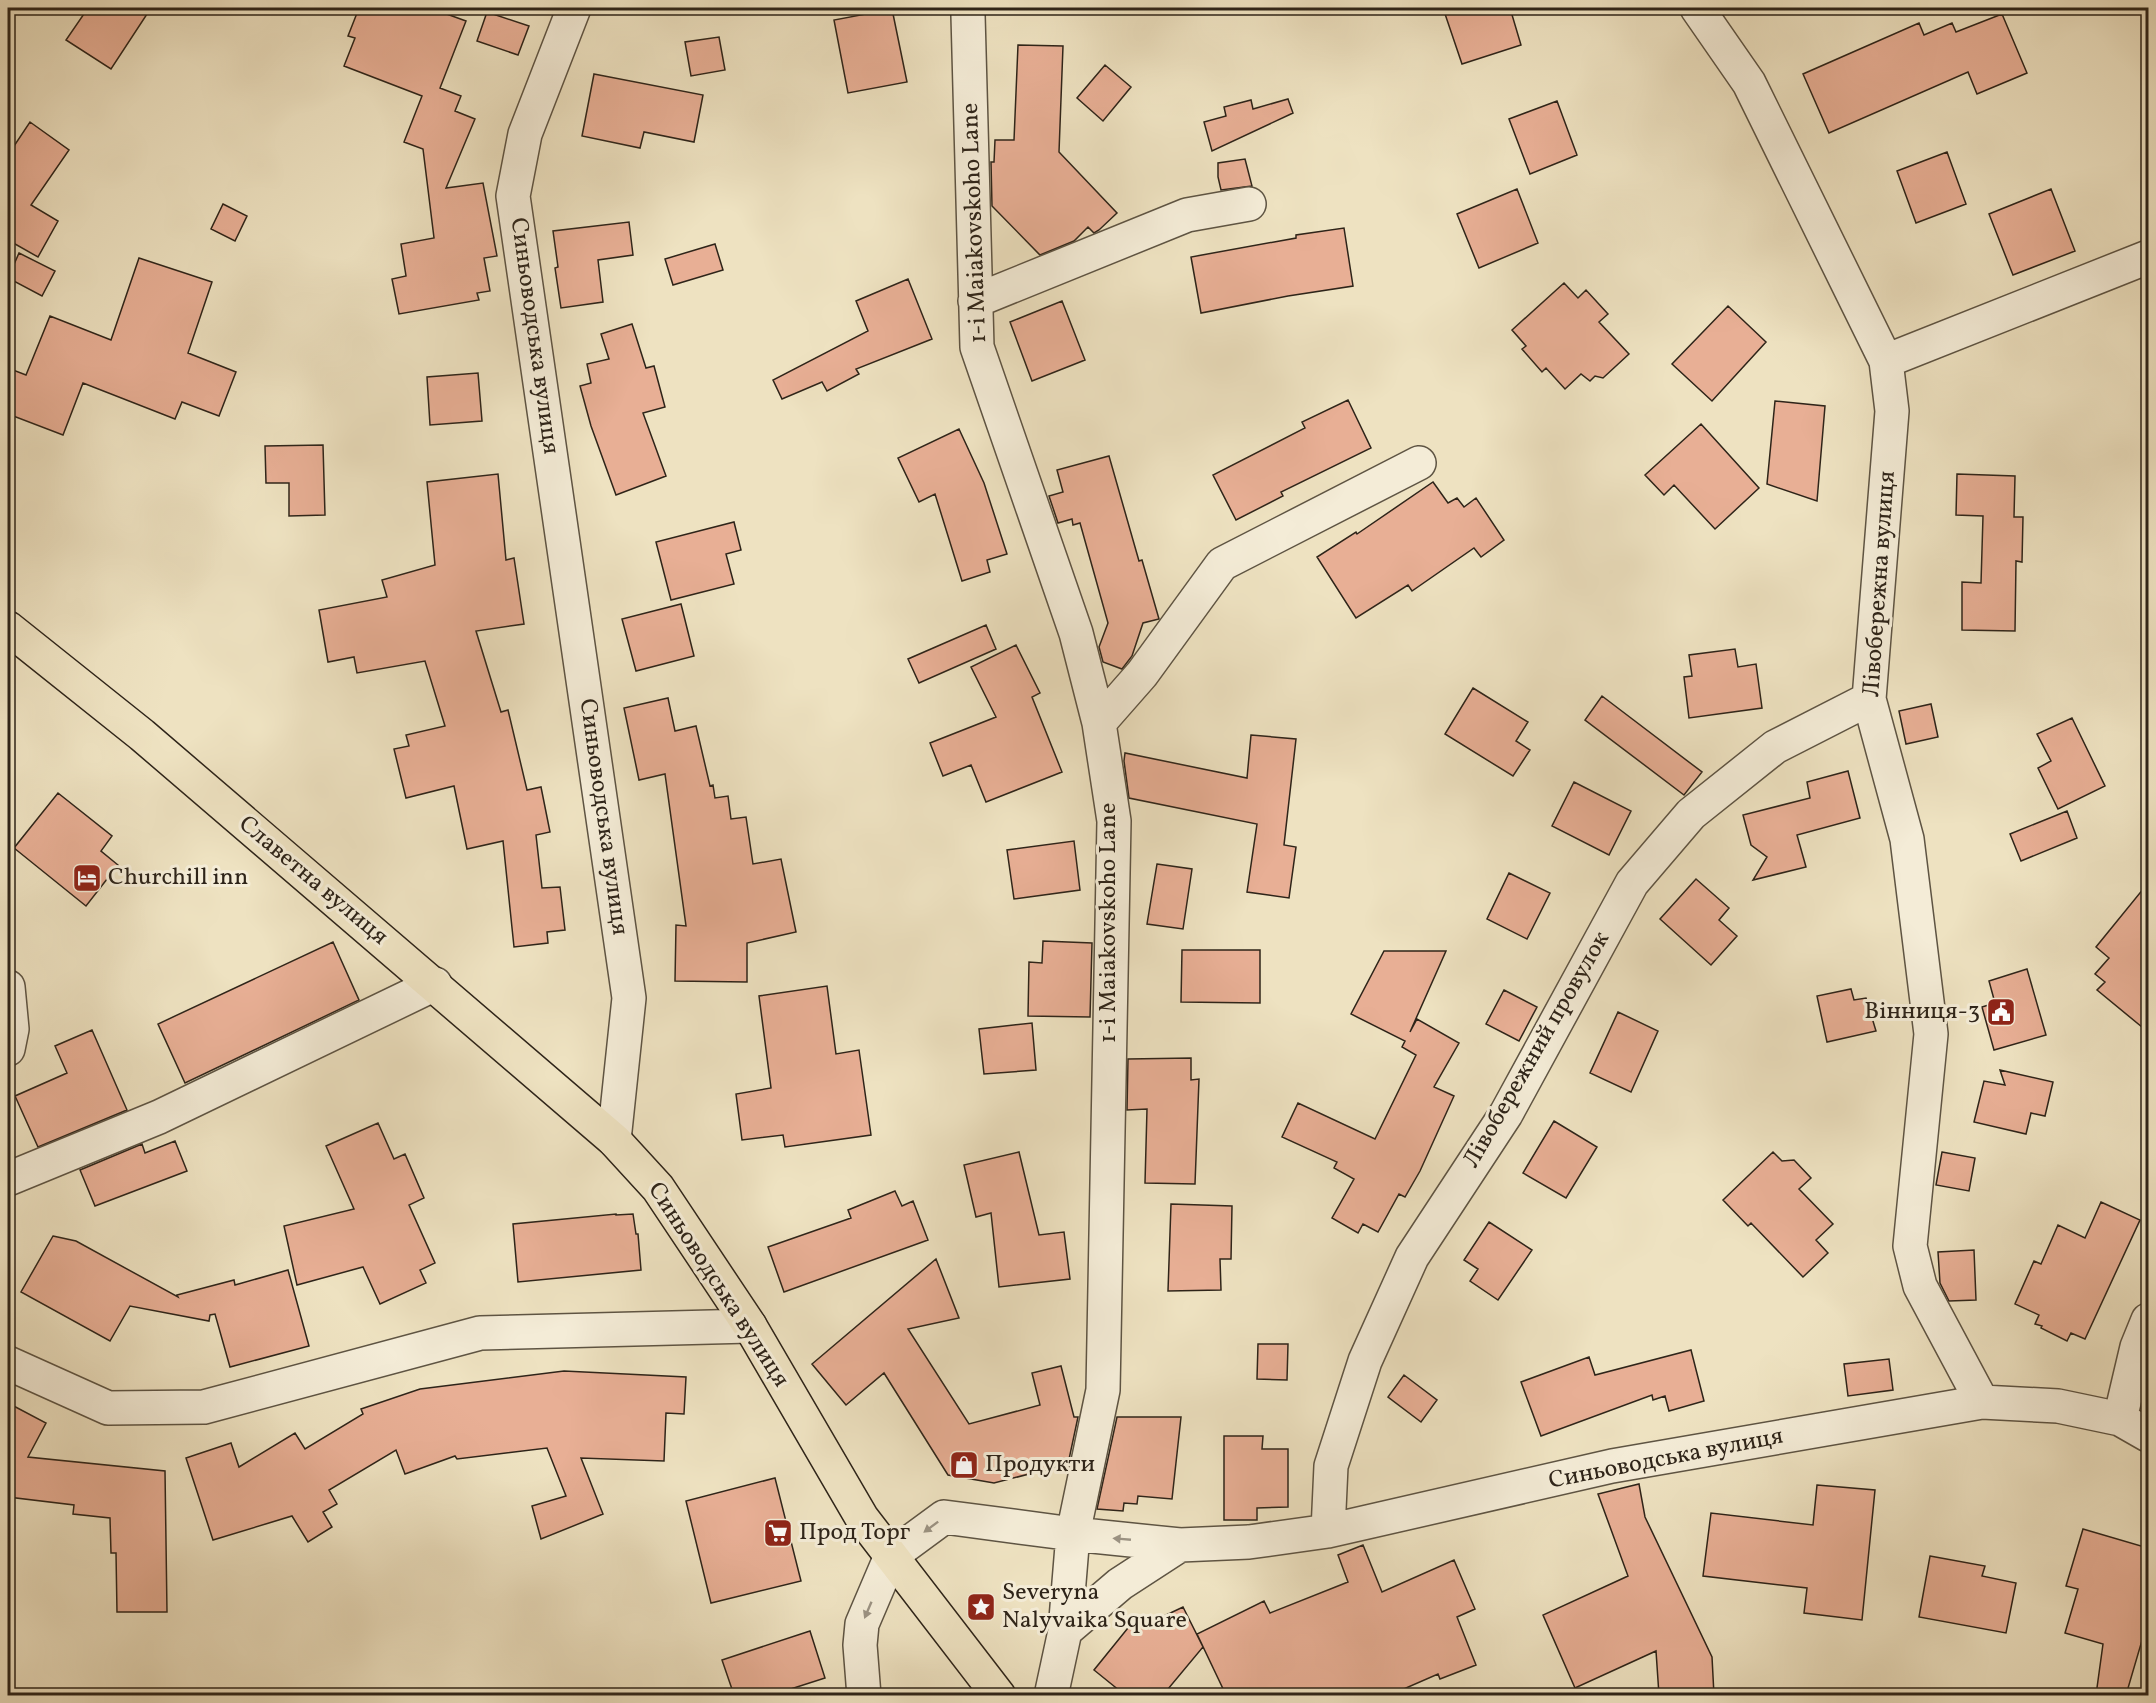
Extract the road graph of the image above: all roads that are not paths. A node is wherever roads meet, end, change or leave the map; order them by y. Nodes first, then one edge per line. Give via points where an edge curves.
1 (574, 8) edge
2 (1697, 8) edge
3 (968, 15) dead end
4 (1249, 204) dead end
5 (2148, 257) edge
6 (975, 301) junction
7 (1886, 361) junction
8 (1419, 463) dead end
9 (8, 628) edge
10 (1869, 699) junction
11 (1099, 723) junction
12 (435, 984) junction
13 (8, 987) edge
14 (8, 1049) edge
15 (614, 1140) junction
16 (8, 1179) edge
17 (2148, 1320) edge
18 (750, 1326) junction
19 (8, 1364) edge
20 (1982, 1402) junction
21 (2120, 1419) junction
22 (2148, 1436) edge
23 (1328, 1531) junction
24 (1073, 1534) junction
25 (1180, 1545) junction
26 (891, 1556) junction
27 (1065, 1630) junction
28 (863, 1681) edge
29 (883, 1695) edge
30 (999, 1695) edge
31 (1051, 1695) edge

1 - 15 street, Синьоводська вулиця via 525,134 513,196 629,998
2 - 7 street, Лівобережна вулиця via 1749,83
3 - 6 street, 1-i Maiakovskoho Lane
4 - 6 street via 1187,215
5 - 7 street
6 - 11 street, 1-i Maiakovskoho Lane via 977,347 1076,633
7 - 10 street, Лівобережна вулиця via 1892,411
8 - 11 street via 1222,564 1142,674
9 - 12 main road, Славетна вулиця via 142,735
10 - 20 street, Лівобережна вулиця via 1907,839 1931,1034 1910,1246 1920,1287
10 - 23 street, Лівобережний провулок via 1775,747 1691,814 1632,884 1506,1114 1412,1257 1365,1362 1331,1466
11 - 24 street, 1-i Maiakovskoho Lane via 1114,821 1103,1390
12 - 15 main road, Славетна вулиця
12 - 16 street via 159,1116
13 - 14 street via 12,1029
15 - 18 main road, Синьоводська вулиця via 658,1188
17 - 21 street
18 - 19 street via 480,1333 204,1407 108,1408
18 - 26 main road, Синьоводська вулиця via 857,1511
20 - 21 street, Синьоводська вулиця via 2058,1406
20 - 23 street, Синьоводська вулиця via 1612,1466
21 - 22 street, Синьоводська вулиця
23 - 25 street, Синьоводська вулиця via 1249,1542
25 -> 24 street, Синьоводська вулиця
24 -> 26 street, Синьоводська вулиця via 944,1517
24 - 27 street, 1-i Maiakovskoho Lane
25 - 27 street via 1120,1584
26 -> 28 street via 862,1624
26 - 30 main road, Синьоводська вулиця
27 - 31 street
28 - 29 street

